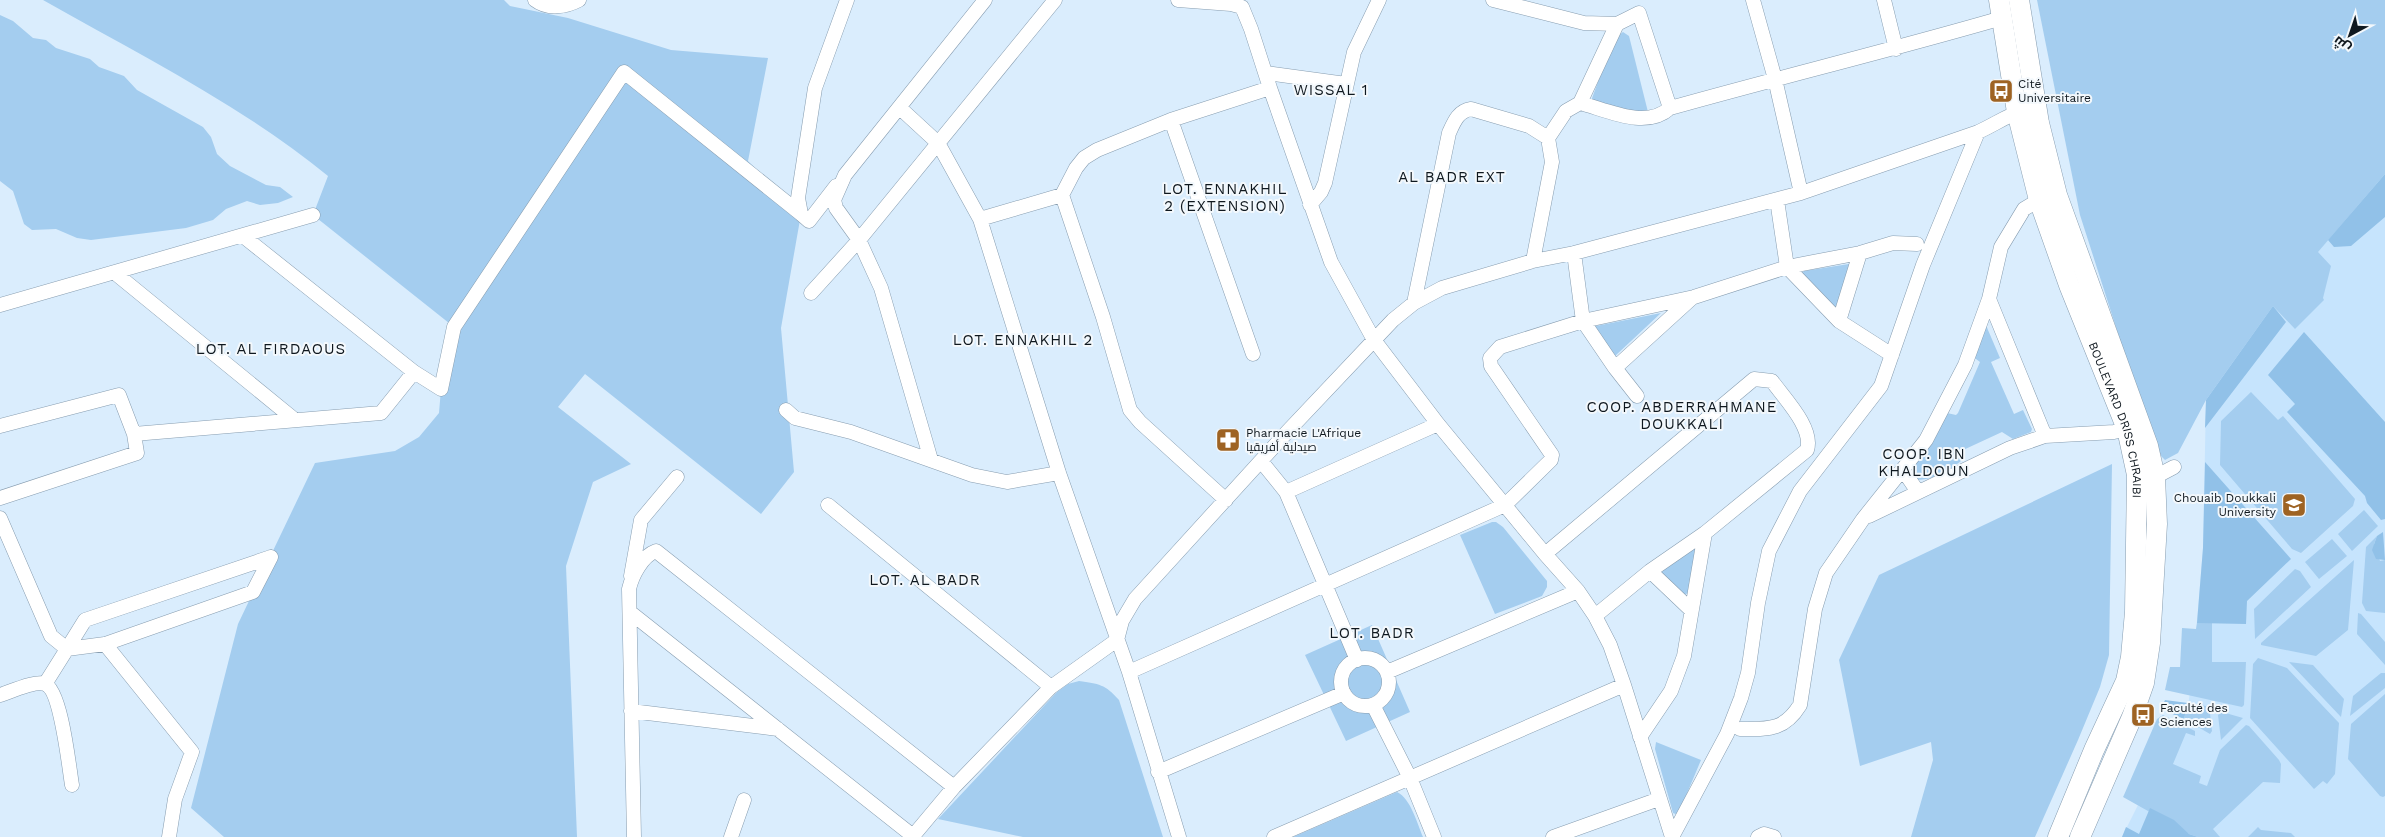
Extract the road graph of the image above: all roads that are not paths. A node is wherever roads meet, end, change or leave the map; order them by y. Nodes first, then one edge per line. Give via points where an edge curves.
1 (535, 0) edge
2 (579, 0) edge
3 (848, 0) edge
4 (985, 0) edge
5 (1055, 0) edge
6 (1178, 0) edge
7 (1379, 0) edge
8 (1493, 0) edge
9 (1753, 0) edge
10 (1884, 0) edge
11 (2019, 0) edge
12 (1637, 7) edge
13 (2001, 9) edge
14 (1617, 24) junction
15 (1896, 49) junction
16 (1266, 73) junction
17 (1775, 79) junction
18 (1346, 84) junction
19 (1270, 88) junction
20 (1580, 103) junction
21 (900, 108) junction
22 (1670, 108) junction
23 (2028, 118) junction
24 (1171, 120) junction
25 (1978, 132) junction
26 (1548, 138) junction
27 (938, 143) junction
28 (844, 176) junction
29 (1801, 193) junction
30 (1062, 195) junction
31 (1778, 200) junction
32 (2039, 200) junction
33 (1310, 205) junction
34 (313, 215) dead end
35 (805, 218) junction
36 (980, 219) junction
37 (243, 236) junction
38 (859, 240) junction
39 (1917, 244) dead end
40 (1574, 252) junction
41 (1860, 253) junction
42 (1533, 260) junction
43 (1787, 267) junction
44 (116, 273) junction
45 (812, 292) dead end
46 (1694, 297) junction
47 (1989, 299) junction
48 (1414, 303) junction
49 (0, 305) edge
50 (1583, 321) junction
51 (1839, 321) junction
52 (1374, 340) junction
53 (1252, 354) dead end
54 (1892, 355) junction
55 (1616, 368) junction
56 (414, 372) junction
57 (1637, 396) dead end
58 (786, 410) dead end
59 (295, 420) junction
60 (1438, 424) junction
61 (0, 426) edge
62 (2127, 429) junction
63 (134, 434) junction
64 (2045, 436) junction
65 (931, 460) junction
66 (1261, 461) junction
67 (2174, 467) dead end
68 (1903, 470) junction
69 (1059, 473) junction
70 (2155, 476) junction
71 (677, 477) dead end
72 (1286, 492) junction
73 (1918, 492) junction
74 (0, 498) edge
75 (1226, 500) junction
76 (828, 505) dead end
77 (1505, 505) junction
78 (0, 518) edge
79 (1863, 519) junction
80 (1706, 533) junction
81 (1545, 554) junction
82 (1650, 571) junction
83 (631, 582) junction
84 (1324, 587) junction
85 (1578, 590) junction
86 (1691, 610) junction
87 (631, 613) junction
88 (1595, 616) junction
89 (1117, 640) junction
90 (105, 644) junction
91 (67, 650) junction
92 (1357, 660) junction
93 (1129, 672) junction
94 (1387, 672) junction
95 (45, 684) junction
96 (1624, 685) junction
97 (1051, 687) junction
98 (1344, 693) junction
99 (0, 695) edge
100 (1373, 705) junction
101 (631, 711) junction
102 (1740, 729) dead end
103 (778, 730) junction
104 (1640, 737) junction
105 (1158, 772) junction
106 (1410, 778) junction
107 (72, 785) dead end
108 (954, 787) junction
109 (1659, 799) junction
110 (744, 800) dead end
111 (913, 836) edge
112 (169, 837) edge
113 (634, 837) edge
114 (731, 837) edge
115 (1179, 837) edge
116 (1274, 837) edge
117 (1434, 837) edge
118 (1553, 837) edge
119 (1672, 837) edge
120 (1758, 837) edge
121 (1774, 837) edge
122 (2058, 837) edge
123 (2080, 837) edge

1 - 2 street via 540,4 566,7
3 - 35 street via 815,88 798,198
4 - 21 street
5 - 27 street
6 - 16 street via 1242,7
7 - 18 street via 1354,52
8 - 14 street via 1584,23
9 - 17 street
10 - 15 street
11 - 23 main road, BOULEVARD DRISS CHRAIBI
12 - 14 street
12 - 22 street
13 - 15 street
13 - 23 main road, BOULEVARD DRISS CHRAIBI
14 - 20 street
15 - 17 street
16 - 18 street
16 - 19 street
17 - 22 street
17 - 29 street
18 - 33 street via 1325,183
19 - 24 street
19 - 33 street
20 - 22 street via 1641,119 1662,115
20 - 26 street via 1566,112
21 - 27 street
21 - 28 street
23 - 25 street via 1999,123
23 - 32 main road, BOULEVARD DRISS CHRAIBI
23 - 70 main road, BOULEVARD DRISS CHRAIBI via 2146,439
24 - 30 street via 1084,158
24 - 53 street
25 - 29 street
25 - 54 street via 1923,265
26 - 42 street via 1552,162
26 - 48 street via 1529,126 1471,109 1460,112 1449,133
27 - 36 street
27 - 38 street
28 - 35 street
28 - 38 street via 834,200 836,208
29 - 31 street
30 - 36 street
30 - 75 street via 1130,410
31 - 40 street
31 - 43 street
32 - 47 street via 2024,209 2001,247
32 - 62 main road, BOULEVARD DRISS CHRAIBI
33 - 52 street via 1331,262
34 - 37 street
35 - 56 street via 624,72 454,327 441,389
36 - 69 street
37 - 44 street
37 - 56 street
38 - 45 street
38 - 65 street via 881,288
39 - 41 street via 1893,243
40 - 42 street
40 - 50 street
41 - 43 street
41 - 51 street
42 - 48 street via 1442,288
43 - 46 street
43 - 51 street
44 - 49 street
44 - 59 street
46 - 50 street
46 - 55 street
47 - 64 street
47 - 68 street via 1955,389 1926,440
48 - 52 street
50 - 55 street
50 - 77 street via 1500,347 1490,358 1490,366 1552,455 1551,460
51 - 54 street
52 - 60 street
52 - 66 street
54 - 119 street via 1882,386 1800,491 1769,551 1741,698 1727,734
55 - 57 street
56 - 59 street via 381,413
58 - 65 street via 795,418 851,432
59 - 63 street
60 - 72 street
60 - 77 street
61 - 63 street via 119,395
62 - 64 street
62 - 122 main road, BOULEVARD DRISS CHRAIBI via 2137,475 2138,506 2131,657 2126,681
63 - 74 street via 137,453
64 - 73 street via 2010,448
65 - 69 street via 972,475 1007,482
66 - 72 street
66 - 75 street
67 - 70 street
68 - 73 street
68 - 79 street
69 - 89 street
70 - 123 main road, BOULEVARD DRISS CHRAIBI via 2158,524 2144,683
71 - 83 street via 641,520
72 - 84 street
73 - 79 street
75 - 89 street via 1135,599 1122,621
76 - 97 street
77 - 81 street
77 - 84 street
78 - 91 street via 51,636
79 - 102 street via 1826,572 1819,592 1800,705 1784,724 1769,729
80 - 81 street via 1807,450 1810,441 1806,429 1772,381 1754,380
80 - 82 street
80 - 86 street
81 - 85 street
82 - 86 street
82 - 88 street
83 - 87 street
83 - 108 street via 644,561 656,551
84 - 92 street
84 - 93 street
85 - 88 street
85 - 94 street
86 - 104 street via 1684,656 1671,691
87 - 101 street
87 - 103 street
88 - 96 street via 1610,645
89 - 93 street
89 - 97 street
90 - 91 street
90 - 91 street via 253,592 271,557 85,620
90 - 112 street via 192,752 175,799
91 - 95 street
92 - 94 street via 1371,659
92 - 98 street via 1342,673
93 - 105 street
94 - 100 street via 1389,687 1386,695
95 - 99 street via 36,683
95 - 107 street via 51,688 57,701
96 - 104 street
96 - 106 street
97 - 108 street
98 - 100 street via 1353,703
98 - 105 street
100 - 106 street
101 - 103 street
101 - 113 street
103 - 111 street
104 - 109 street
105 - 115 street
106 - 116 street
106 - 117 street
108 - 111 street
109 - 118 street
109 - 119 street
110 - 114 street
120 - 121 street via 1764,834

